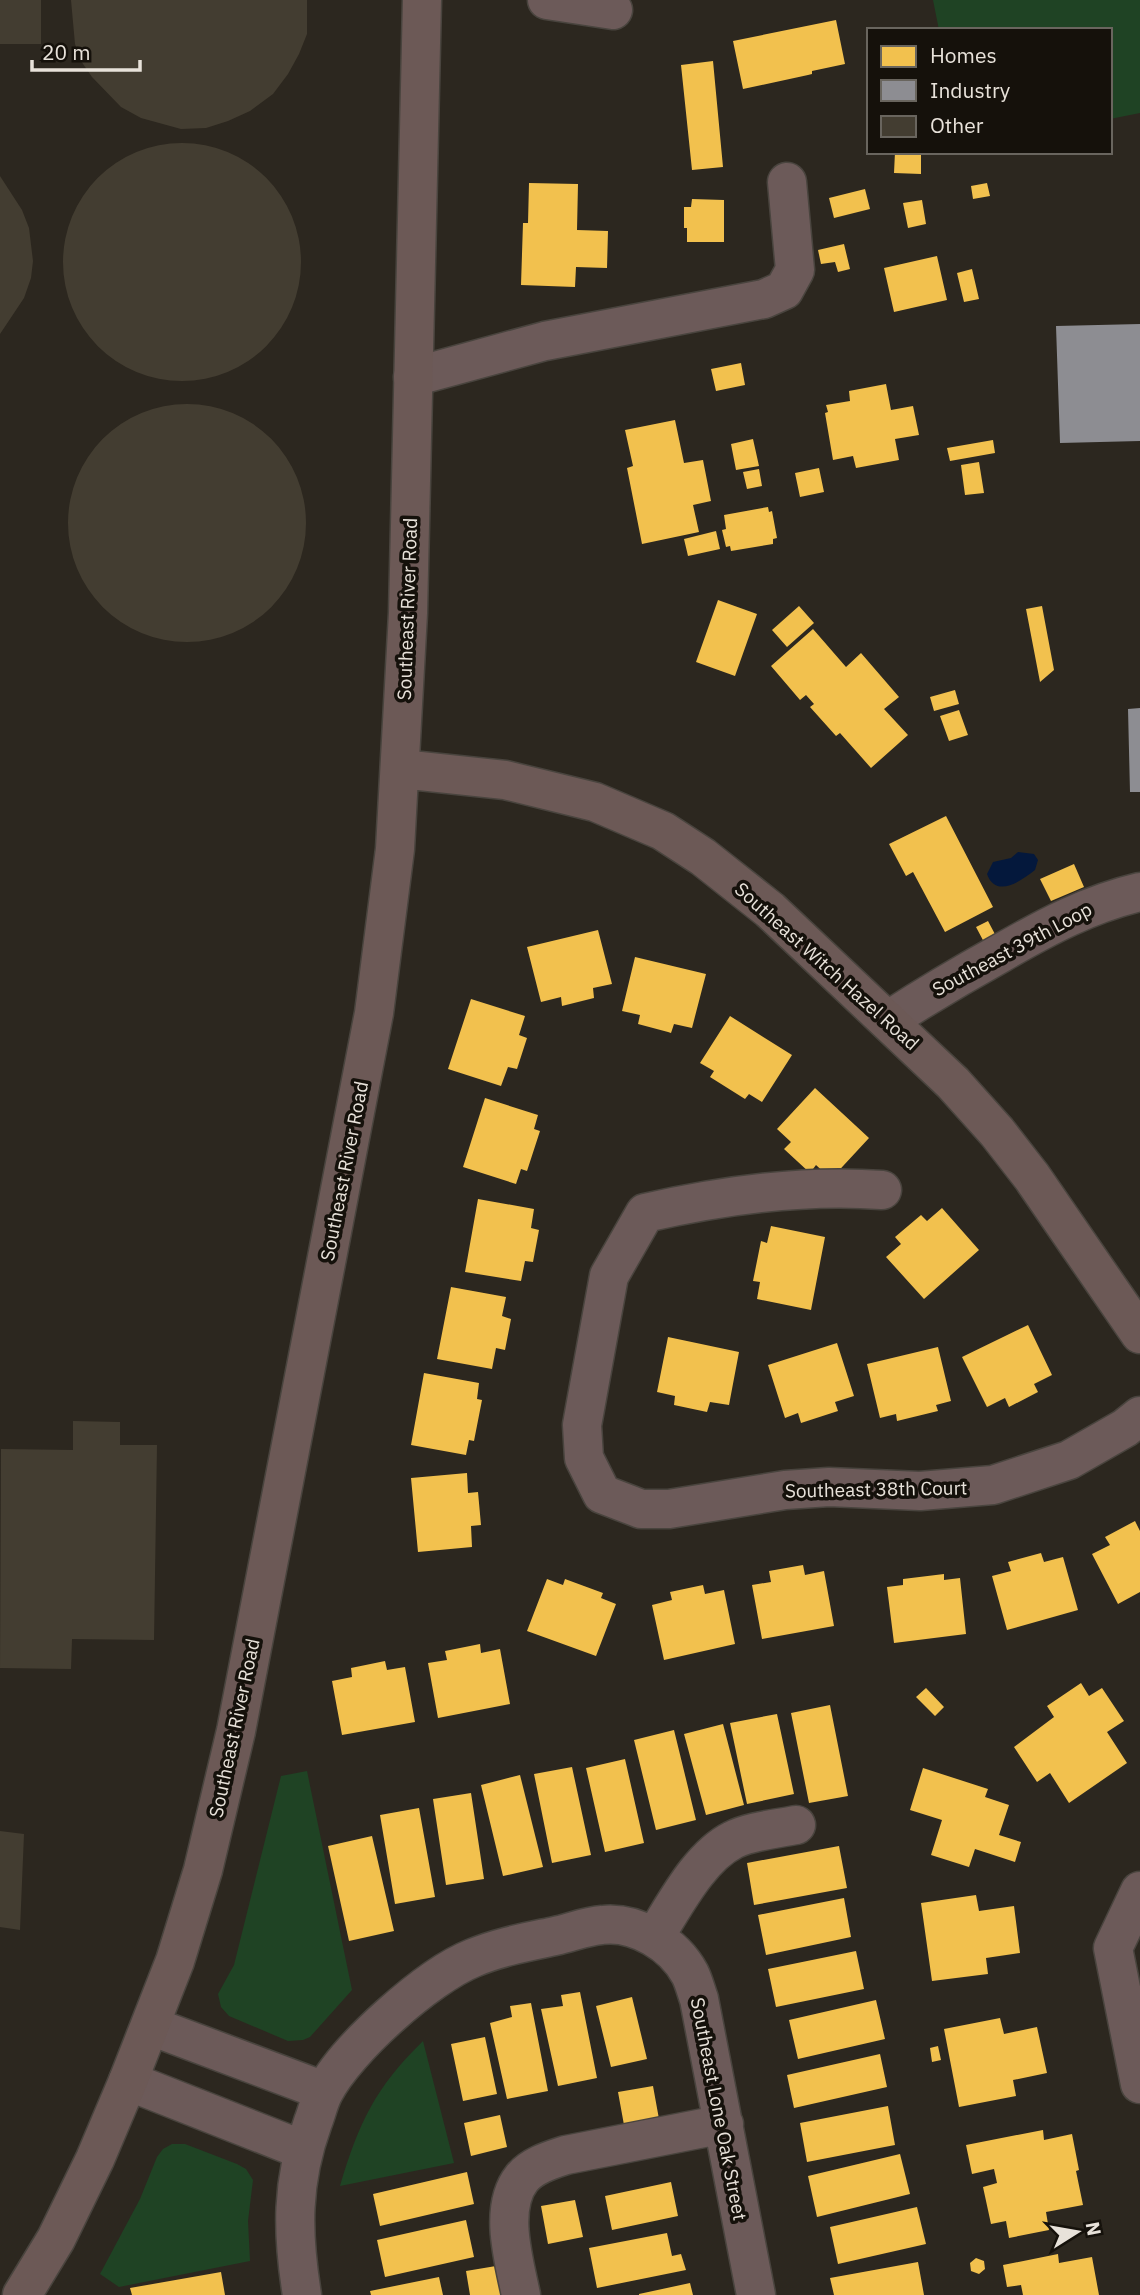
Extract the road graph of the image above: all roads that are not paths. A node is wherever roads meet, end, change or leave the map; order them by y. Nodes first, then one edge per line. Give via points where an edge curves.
1 (422, 0) edge
2 (547, 0) edge
3 (614, 10) dead end
4 (786, 182) dead end
5 (413, 377) junction
6 (401, 769) junction
7 (1140, 892) edge
8 (889, 1020) junction
9 (883, 1190) dead end
10 (1140, 1334) edge
11 (1140, 1416) edge
12 (796, 1825) dead end
13 (1140, 1891) edge
14 (655, 1936) junction
15 (151, 2026) junction
16 (128, 2081) junction
17 (1140, 2084) edge
18 (324, 2091) junction
19 (724, 2124) junction
20 (303, 2150) junction
21 (22, 2295) edge
22 (302, 2295) edge
23 (521, 2295) edge
24 (756, 2295) edge

1 - 5 main road, Southeast River Road
2 - 3 street
4 - 5 street via 795,270 784,289 764,299 545,341
5 - 6 main road, Southeast River Road
6 - 8 main road, Southeast Witch Hazel Road via 544,788 595,802 663,831 763,904
6 - 15 main road, Southeast River Road via 373,1013 236,1731 203,1870
7 - 8 street, Southeast 39th Loop via 1062,919
8 - 10 main road, Southeast Witch Hazel Road via 998,1132
9 - 11 street, Southeast 38th Court via 849,1187 705,1199 645,1213 610,1276 582,1425 584,1458 602,1494 641,1509 669,1509 785,1490 920,1491 993,1485 1069,1460
12 - 14 street via 735,1839 718,1850
13 - 17 street via 1113,1948
14 - 18 street via 603,1924 470,1959 425,1986 360,2044
14 - 19 street, Southeast Lone Oak Street via 690,1973
15 - 16 main road, Southeast River Road
15 - 18 street
16 - 20 street
16 - 21 main road, Southeast River Road via 95,2159
18 - 20 street
19 - 23 street via 566,2155 522,2178 512,2200 509,2236
19 - 24 street, Southeast Lone Oak Street
20 - 22 street via 294,2228

